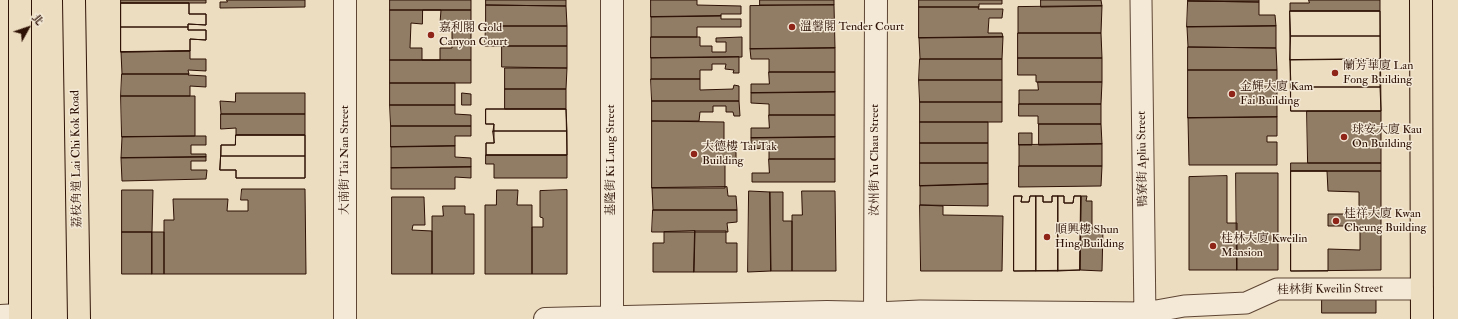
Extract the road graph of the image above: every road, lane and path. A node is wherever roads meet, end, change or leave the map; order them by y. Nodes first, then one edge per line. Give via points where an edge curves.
1 (20, 0) edge
2 (74, 0) edge
3 (345, 0) edge
4 (612, 0) edge
5 (876, 0) edge
6 (1141, 0) edge
7 (1421, 0) edge
8 (1422, 289) junction
9 (875, 316) edge
10 (1145, 316) edge
11 (13, 317) edge
12 (80, 319) edge
13 (345, 319) edge
14 (545, 319) edge
15 (612, 319) edge
16 (1422, 319) edge

1 - 11 main road
2 - 12 main road, 荔枝角道 Lai Chi Kok Road
3 - 13 street, 大南街 Tai Nan Street
4 - 15 street, 基隆街 Ki Lung Street
5 - 9 street, 汝州街 Yu Chau Street
6 - 10 street, 鴨寮街 Apliu Street
7 - 8 main road
8 - 10 street, 桂林街 Kweilin Street via 1277,288 1246,303 1184,306
8 - 16 main road
9 - 10 street, 桂林街 Kweilin Street via 920,311
9 - 15 street, 桂林街 Kweilin Street via 827,312
14 - 15 street, 桂林街 Kweilin Street

